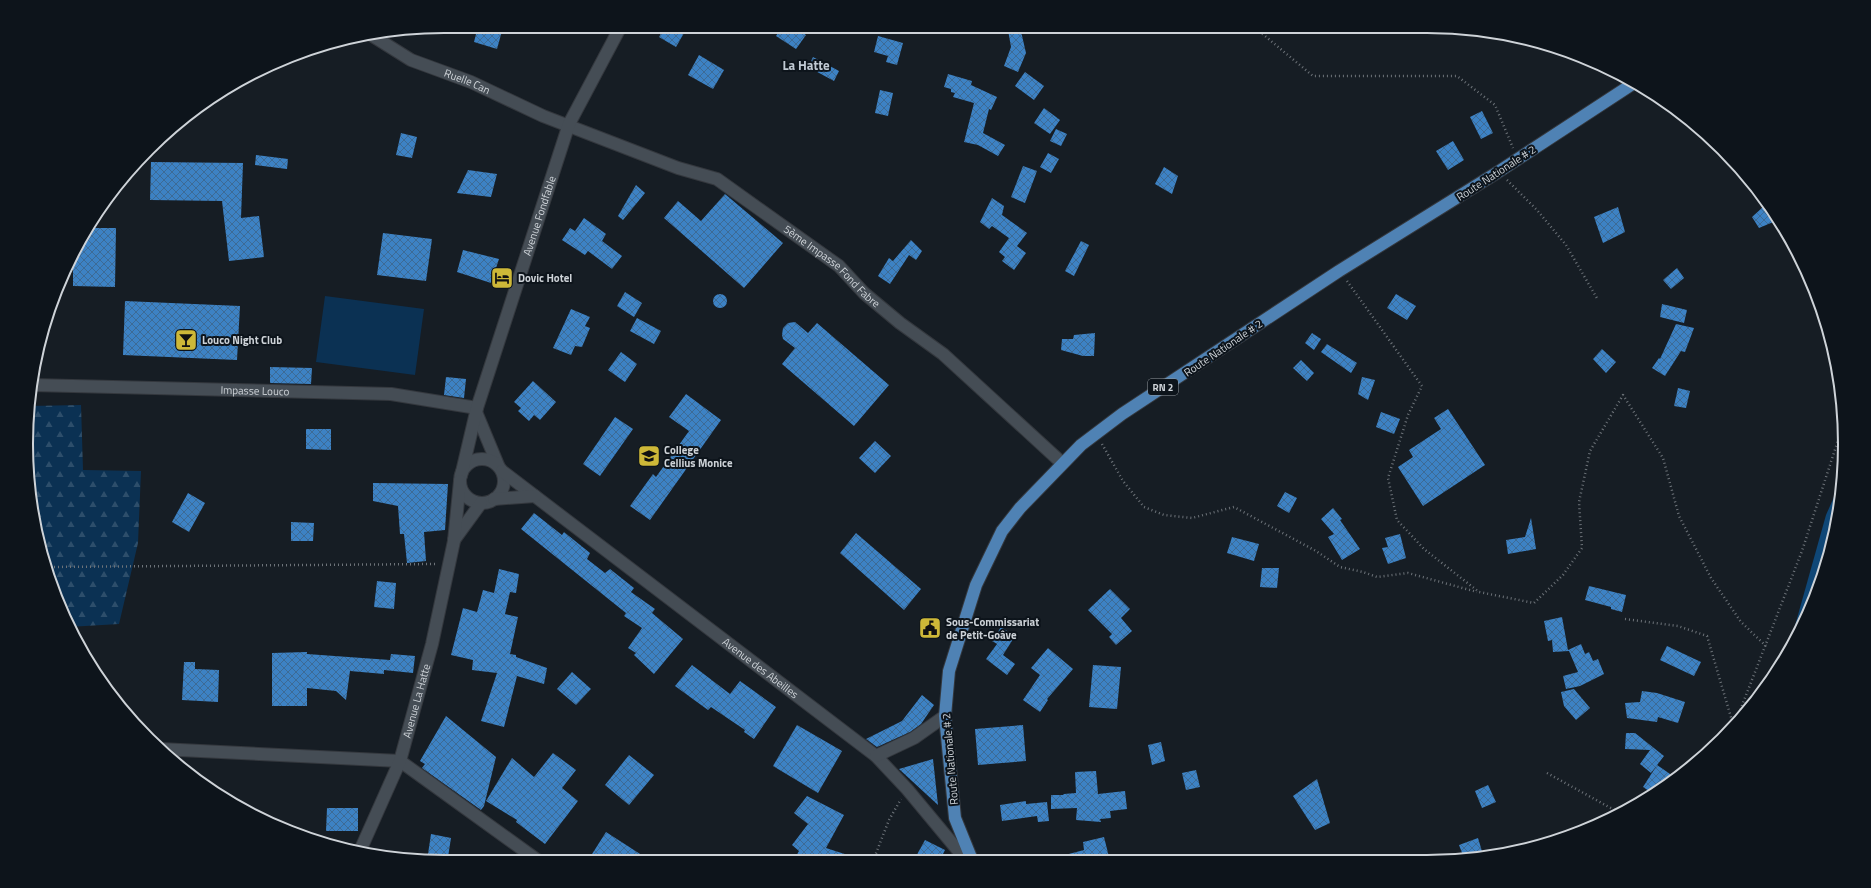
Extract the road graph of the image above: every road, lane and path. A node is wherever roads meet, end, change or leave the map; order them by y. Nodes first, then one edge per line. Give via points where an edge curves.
1 (616, 33) edge
2 (1261, 33) edge
3 (376, 39) edge
4 (1629, 86) edge
5 (568, 124) junction
6 (1518, 159) junction
7 (1498, 172) junction
8 (1339, 271) junction
9 (1598, 300) dead end
10 (38, 385) edge
11 (477, 410) junction
12 (1096, 433) junction
13 (1838, 440) edge
14 (1062, 463) junction
15 (500, 468) junction
16 (461, 479) junction
17 (535, 496) junction
18 (494, 499) junction
19 (481, 502) junction
20 (454, 541) junction
21 (449, 564) junction
22 (52, 567) edge
23 (1479, 592) junction
24 (1625, 619) dead end
25 (1766, 646) junction
26 (1741, 709) edge
27 (945, 716) junction
28 (1732, 720) edge
29 (169, 749) edge
30 (876, 756) junction
31 (400, 761) junction
32 (1547, 773) dead end
33 (907, 789) junction
34 (1614, 810) edge
35 (362, 847) edge
36 (530, 855) edge
37 (875, 855) edge
38 (962, 855) edge
39 (970, 855) edge

1 - 5 street, Avenue Fondfable
2 - 6 path via 1313,76 1457,76 1495,104
3 - 5 street, Ruelle Can via 410,60 471,82 543,116
4 - 6 main road, Route Nationale # 2 / RN 2
5 - 11 street, Avenue Fondfable
5 - 14 street, 5ème Impasse Fond Fabre via 678,168 718,178 839,266 864,293 943,354
6 - 7 main road, Route Nationale # 2 / RN 2
7 - 8 main road, Route Nationale # 2 / RN 2
7 - 9 path via 1537,210 1566,245
8 - 12 main road, Route Nationale # 2 / RN 2
8 - 23 path via 1422,386 1408,415 1388,478 1397,520 1424,549
10 - 11 street, Impasse Louco via 391,394
11 - 15 street
11 - 16 street, Avenue Fondfable
12 - 14 main road, Route Nationale # 2 / RN 2
12 - 23 path via 1123,481 1144,507 1164,515 1192,518 1234,507 1316,551 1340,567 1377,577 1408,573
13 - 25 path via 1802,551
14 - 27 main road, Route Nationale # 2 / RN 2 via 1002,531 976,585 949,671
15 - 16 street via 492,460 477,459 467,465
15 - 17 street, Avenue des Abeilles
15 - 18 street via 504,485
16 - 19 street via 461,488 469,498
16 - 20 street, Avenue La Hatte
17 - 18 street
17 - 30 street, Avenue des Abeilles
18 - 19 street
19 - 20 street, Avenue La Hatte
20 - 21 street, Avenue La Hatte
21 - 22 path
21 - 31 street, Avenue La Hatte via 432,644
23 - 25 path via 1534,603 1563,575 1582,548 1579,502 1590,451 1624,395 1663,458 1679,516 1711,578 1742,622
24 - 28 path via 1678,626 1707,636
25 - 26 path
27 - 30 street via 914,738
27 - 39 main road, Route Nationale # 2 / RN 2 via 954,818
29 - 31 street
30 - 33 street, Avenue des Abeilles
31 - 35 street, Avenue La Hatte
31 - 36 street
32 - 34 path
33 - 37 path via 889,820
33 - 38 street, Avenue des Abeilles

